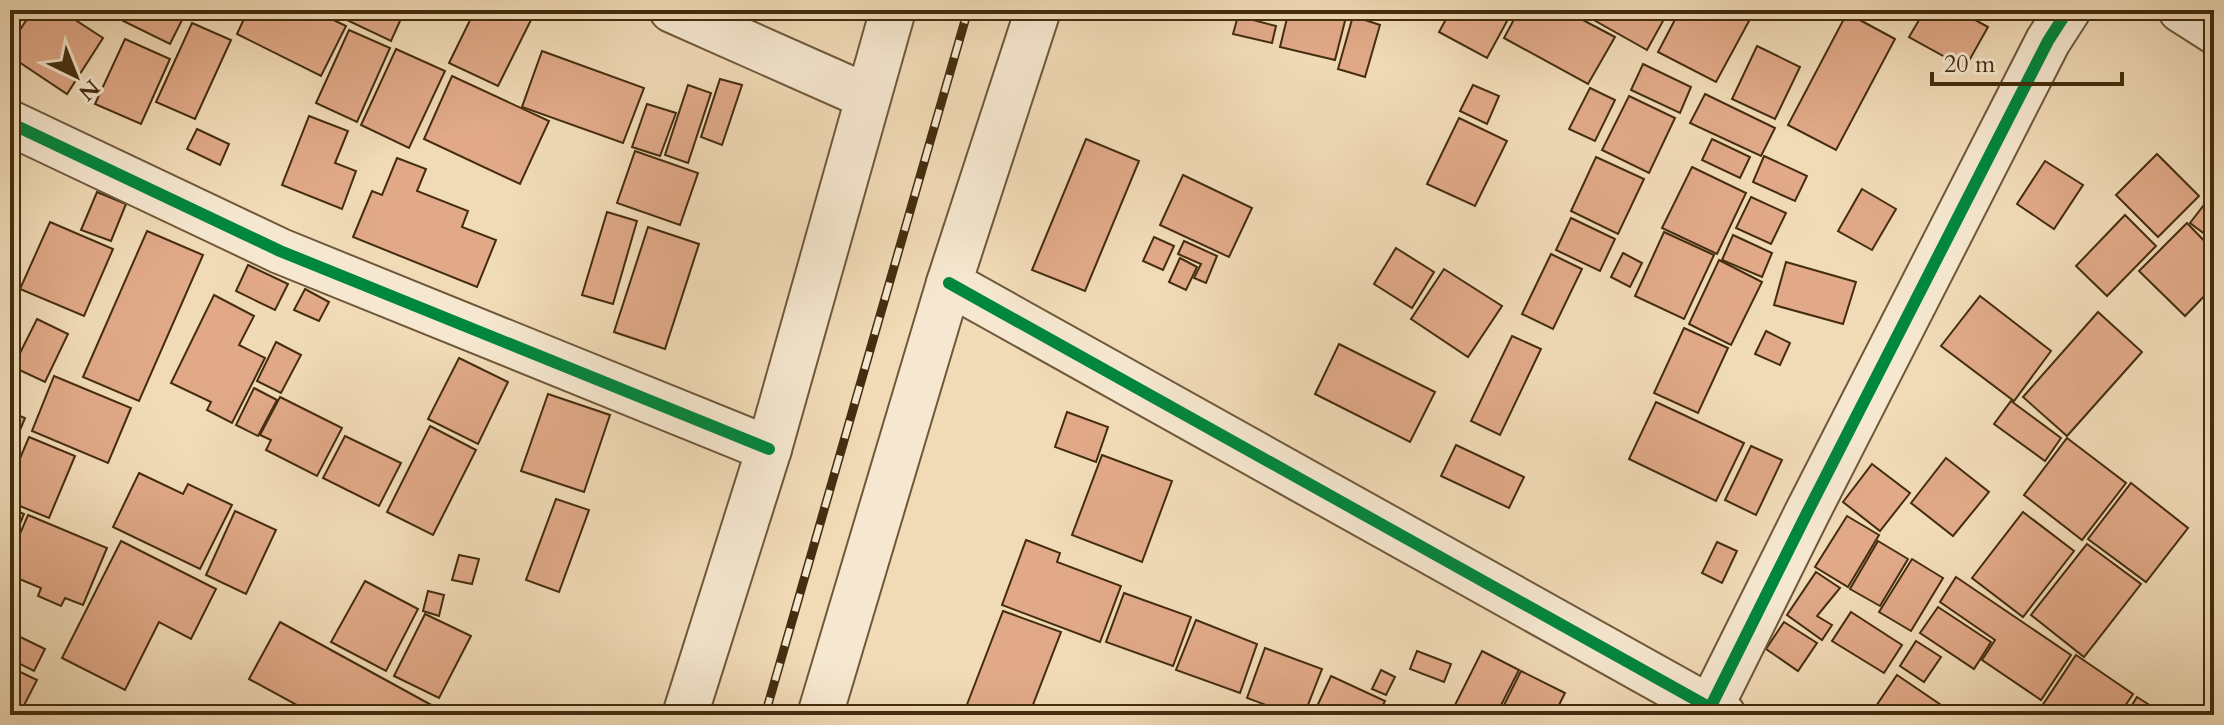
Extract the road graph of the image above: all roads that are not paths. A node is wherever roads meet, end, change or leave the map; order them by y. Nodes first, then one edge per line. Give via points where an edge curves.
1 (672, 10) edge
2 (893, 10) edge
3 (1038, 10) edge
4 (2068, 10) edge
5 (2181, 10) edge
6 (2214, 31) edge
7 (868, 97) junction
8 (10, 123) edge
9 (949, 283) junction
10 (769, 449) junction
11 (1716, 712) edge
12 (685, 715) edge
13 (820, 715) edge

1 - 7 street
2 - 7 street
3 - 9 street
4 - 11 street via 1814,499
5 - 6 street
7 - 10 street
8 - 10 street via 280,251
9 - 11 street
9 - 13 street
10 - 12 street

